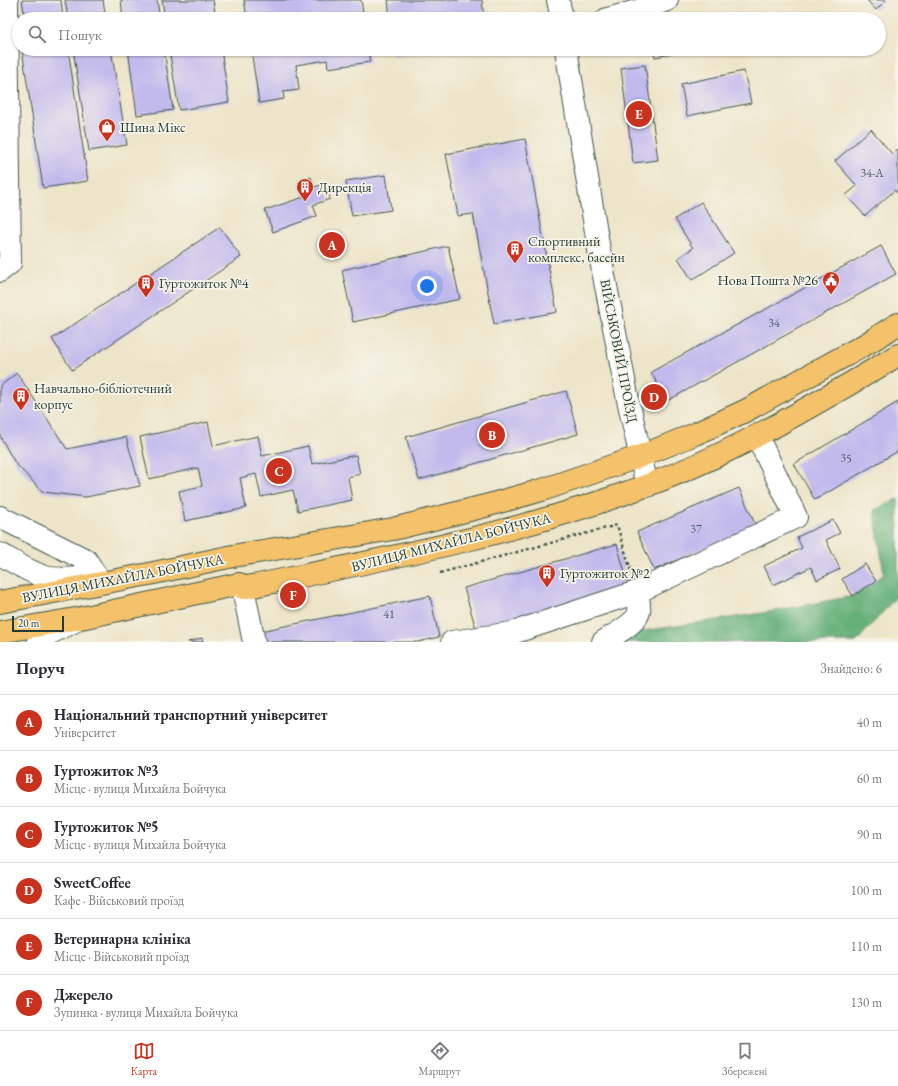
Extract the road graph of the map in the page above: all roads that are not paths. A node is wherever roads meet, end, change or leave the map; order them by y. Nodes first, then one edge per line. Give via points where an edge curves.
1 (7, 0) edge
2 (558, 0) edge
3 (667, 0) edge
4 (561, 12) edge
5 (633, 12) edge
6 (567, 56) edge
7 (0, 271) edge
8 (898, 324) edge
9 (898, 355) edge
10 (757, 436) junction
11 (641, 456) junction
12 (647, 486) junction
13 (0, 517) edge
14 (0, 554) edge
15 (149, 574) junction
16 (97, 577) junction
17 (243, 588) junction
18 (637, 592) junction
19 (0, 602) edge
20 (81, 618) junction
21 (0, 632) edge
22 (38, 642) edge
23 (254, 642) edge
24 (452, 642) edge
25 (603, 642) edge

1 - 7 street via 10,263
2 - 4 street
3 - 5 street
6 - 11 street, ВІЙСЬКОВИЙ ПРОЇЗД via 598,250
8 - 11 main road, ВУЛИЦЯ МИХАЙЛА БОЙЧУКА via 745,411
9 - 10 main road, ВУЛИЦЯ МИХАЙЛА БОЙЧУКА
10 - 12 main road, ВУЛИЦЯ МИХАЙЛА БОЙЧУКА
10 - 18 street via 796,517
11 - 12 street, ВІЙСЬКОВИЙ ПРОЇЗД
11 - 15 main road, ВУЛИЦЯ МИХАЙЛА БОЙЧУКА via 542,490 393,529 233,556
12 - 17 main road, ВУЛИЦЯ МИХАЙЛА БОЙЧУКА via 487,536
13 - 16 street via 86,560
14 - 16 street via 46,577
15 - 16 street
15 - 19 main road, ВУЛИЦЯ МИХАЙЛА БОЙЧУКА
17 - 20 main road, ВУЛИЦЯ МИХАЙЛА БОЙЧУКА via 239,584
17 - 23 street
18 - 24 street via 512,633
18 - 25 street via 640,610 634,621
20 - 21 main road, ВУЛИЦЯ МИХАЙЛА БОЙЧУКА
20 - 22 street via 46,635

